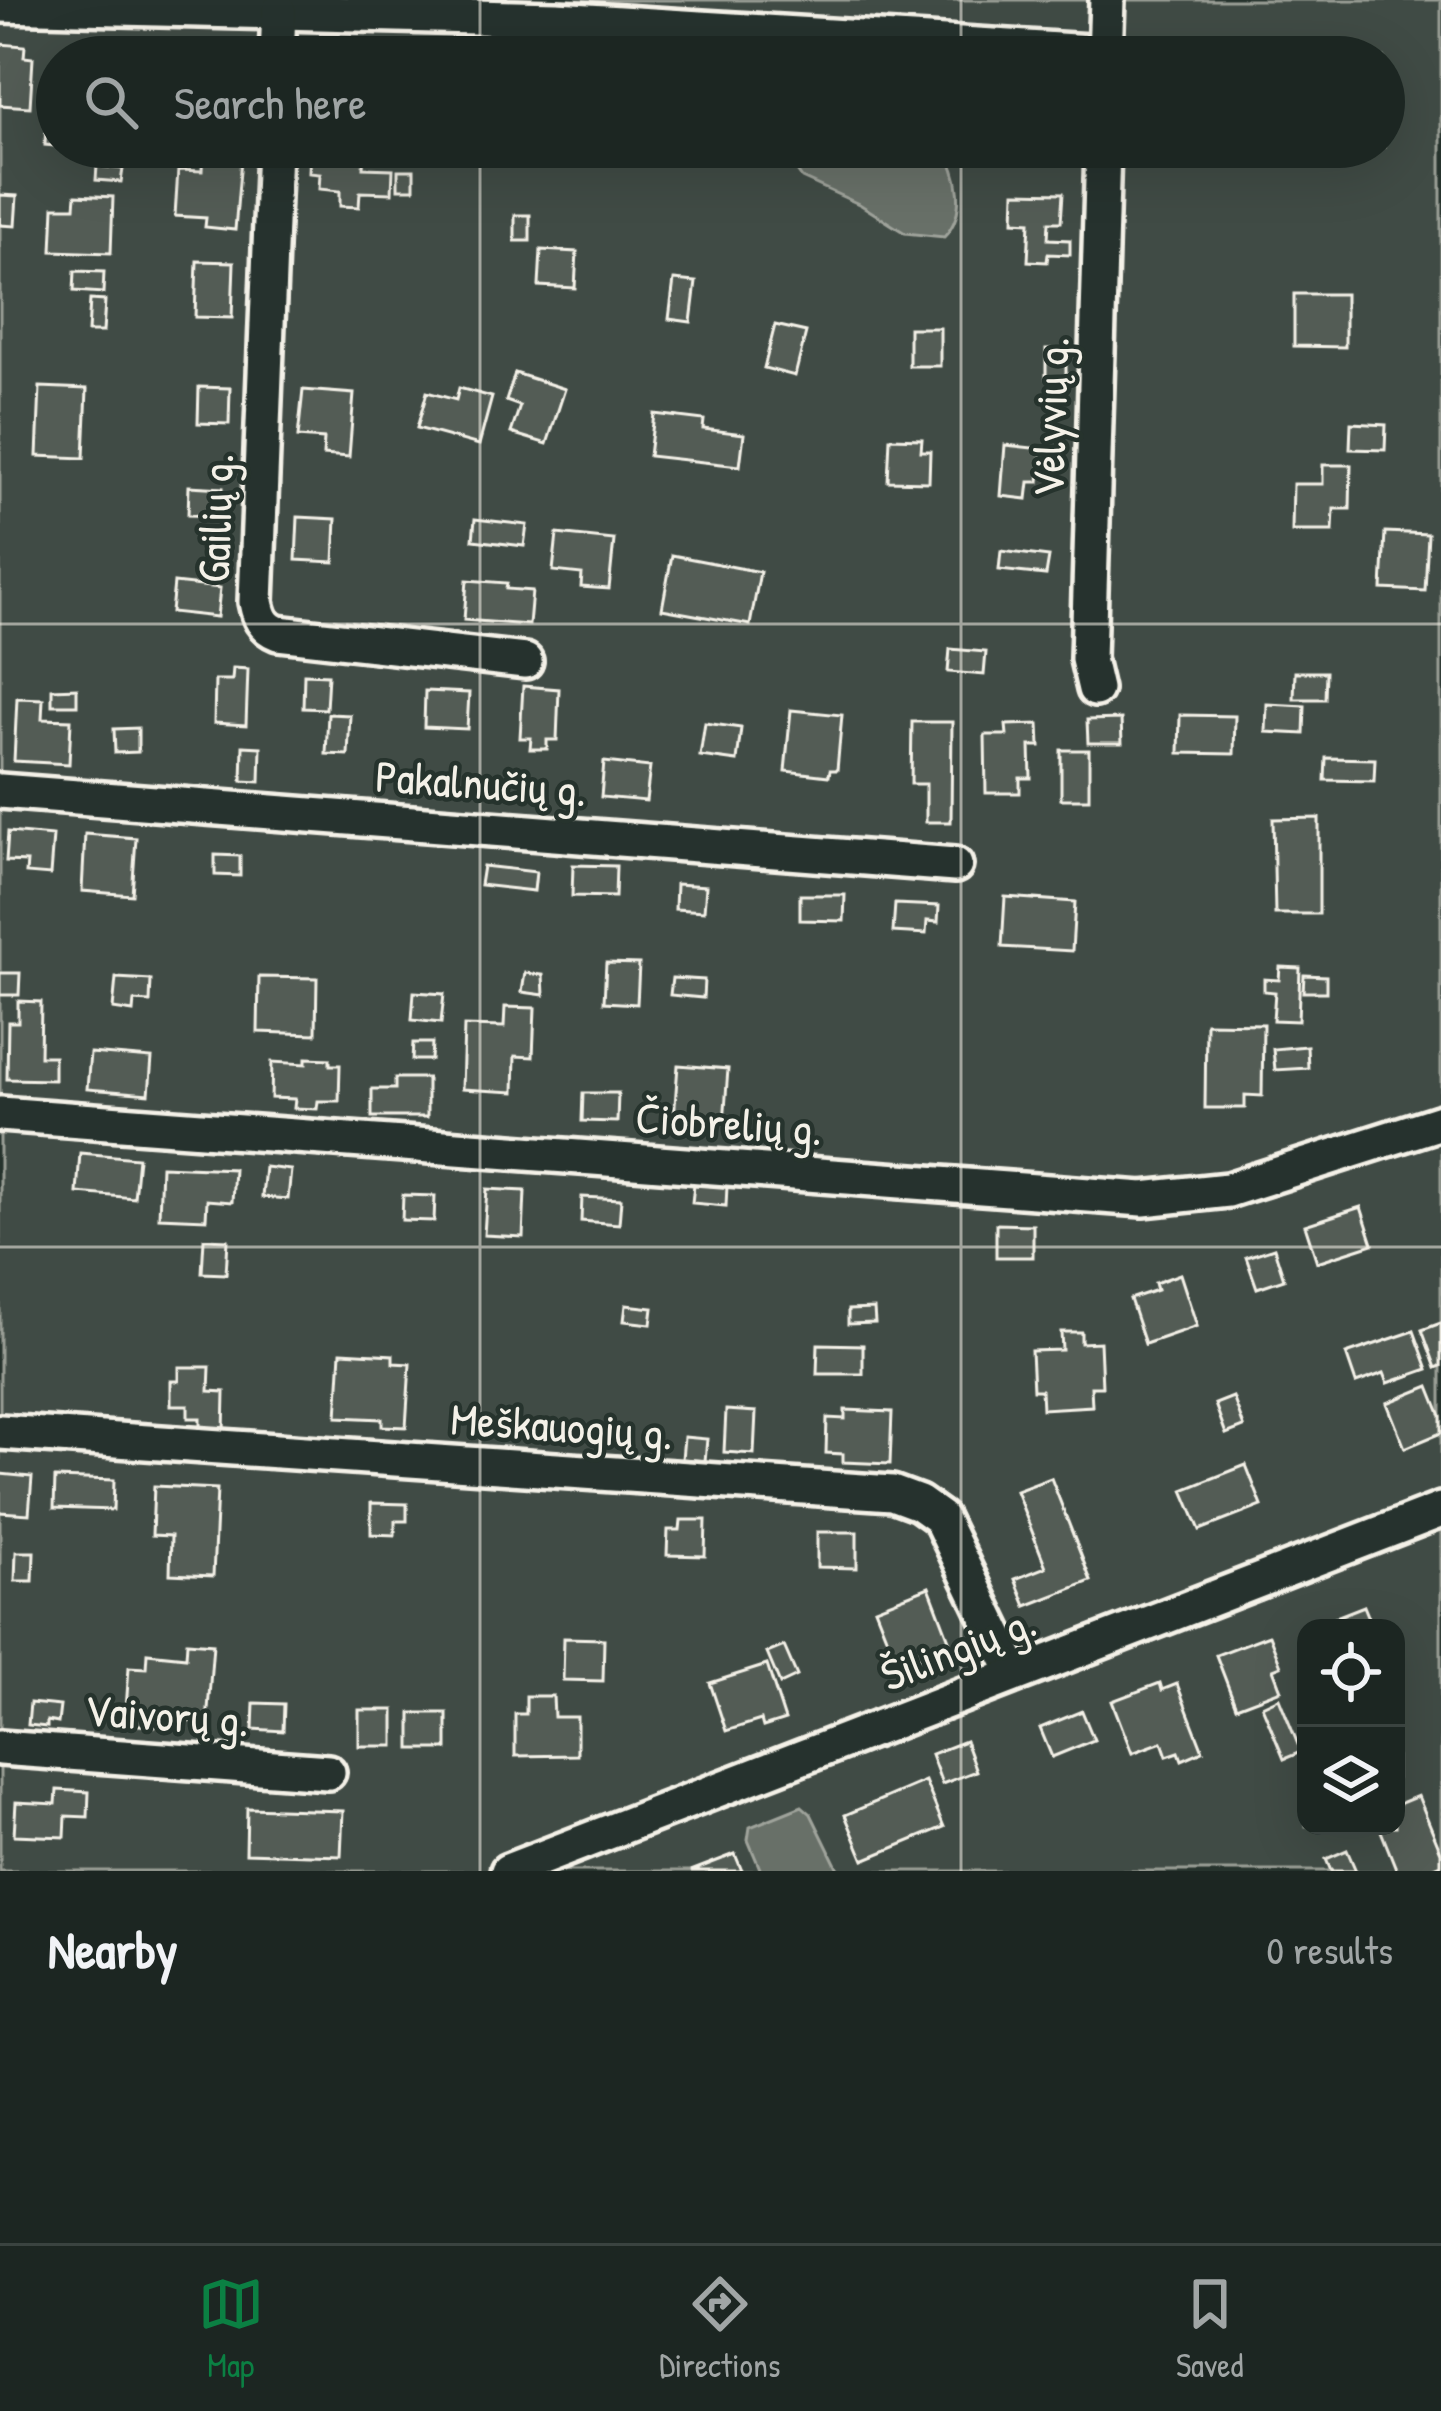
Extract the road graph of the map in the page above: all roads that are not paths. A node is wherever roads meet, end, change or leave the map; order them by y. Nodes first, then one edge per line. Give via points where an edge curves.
1 (1107, 0) edge
2 (0, 4) edge
3 (257, 6) edge
4 (556, 9) edge
5 (269, 36) edge
6 (879, 36) edge
7 (1106, 36) edge
8 (273, 168) edge
9 (1102, 168) edge
10 (525, 661) dead end
11 (1095, 689) dead end
12 (0, 791) edge
13 (955, 865) dead end
14 (0, 1114) edge
15 (1441, 1122) edge
16 (0, 1432) edge
17 (1441, 1510) edge
18 (1015, 1674) junction
19 (0, 1748) edge
20 (328, 1772) dead end
21 (508, 1871) edge

1 - 7 street
2 - 3 street
3 - 4 street
3 - 5 street
4 - 6 street
8 - 10 street, Gailių g. via 259,615 278,633
9 - 11 street, Vėlyvių g. via 1088,659
12 - 13 street, Pakalnučių g.
14 - 15 street, Čiobrelių g. via 1143,1199 1228,1190
16 - 18 street, Meškauogių g. via 892,1493 940,1518
17 - 18 street, Šilingių g.
18 - 21 street, Šilingių g.
19 - 20 street, Vaivorų g.

